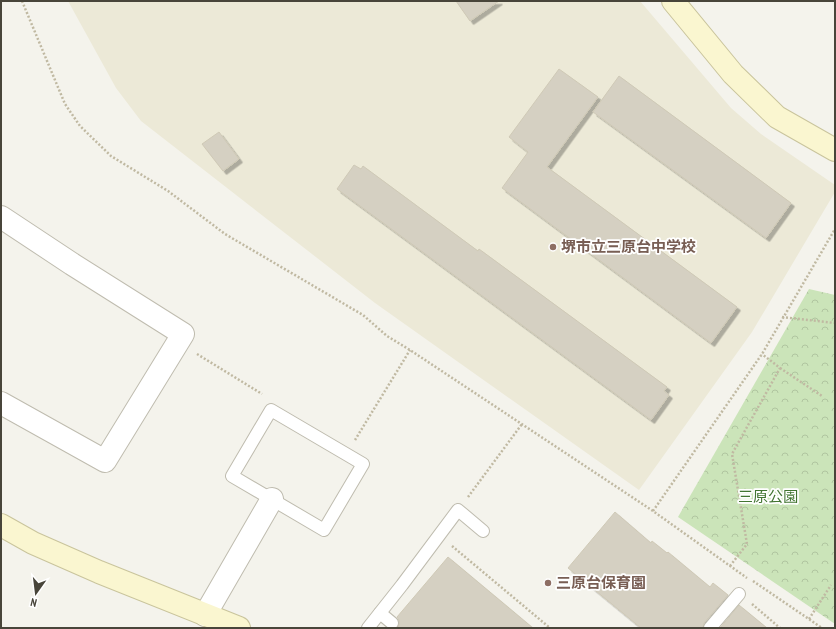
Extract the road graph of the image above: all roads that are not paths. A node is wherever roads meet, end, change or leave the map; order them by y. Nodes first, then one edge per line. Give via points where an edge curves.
1 (673, 1) edge
2 (835, 150) edge
3 (1, 217) edge
4 (1, 403) edge
5 (272, 499) junction
6 (1, 525) edge
7 (483, 531) dead end
8 (739, 594) road end
9 (380, 613) junction
10 (205, 614) junction
11 (392, 623) dead end
12 (239, 628) edge
13 (368, 628) edge
14 (710, 628) edge

1 - 2 street via 733,74 777,117
3 - 4 street via 183,334 105,460
5 - 5 lane via 232,476 272,410 363,464 324,530
5 - 10 street
6 - 10 street via 32,543
7 - 9 lane via 458,510
8 - 14 lane
9 - 11 lane
9 - 13 lane
10 - 12 street

